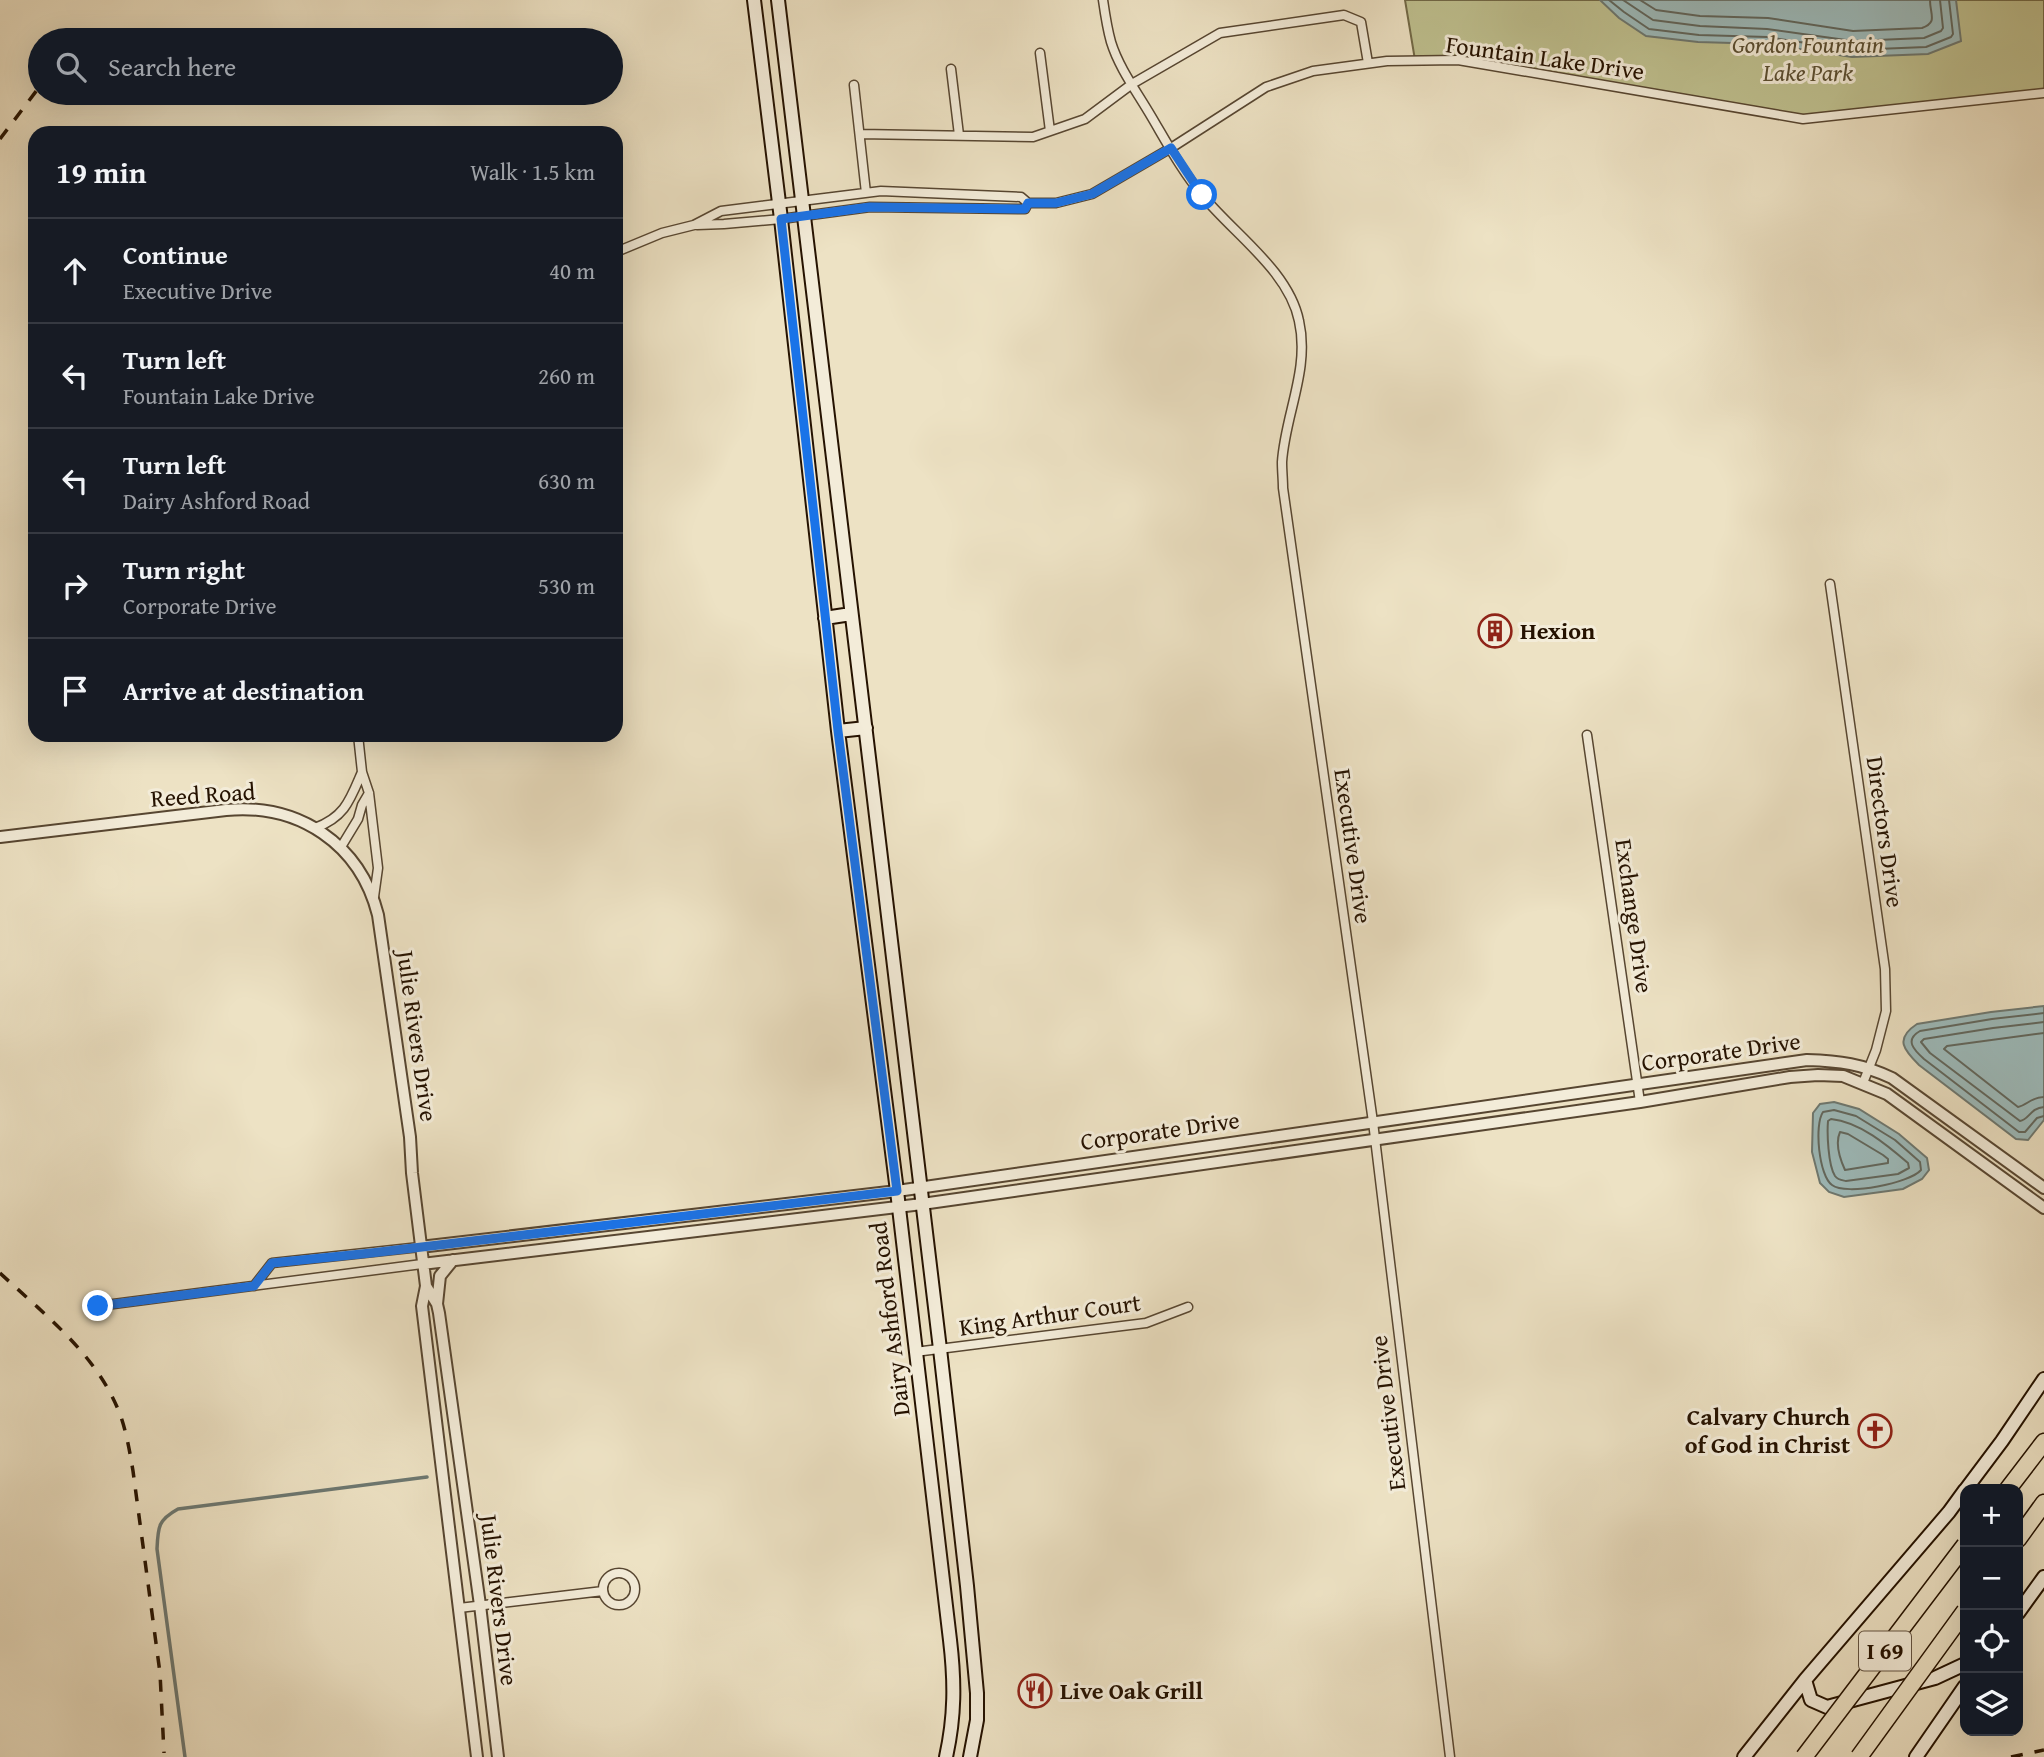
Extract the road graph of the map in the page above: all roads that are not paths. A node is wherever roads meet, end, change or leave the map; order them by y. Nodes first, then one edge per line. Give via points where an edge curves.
1 (754, 0) edge
2 (778, 0) edge
3 (1102, 0) edge
4 (1040, 53) dead end
5 (785, 56) junction
6 (761, 60) junction
7 (1368, 63) junction
8 (951, 69) dead end
9 (1132, 84) junction
10 (854, 85) dead end
11 (2044, 93) edge
12 (1050, 131) junction
13 (860, 134) junction
14 (959, 135) junction
15 (1171, 148) junction
16 (866, 193) junction
17 (937, 193) junction
18 (802, 200) junction
19 (779, 203) junction
20 (1028, 203) junction
21 (937, 208) junction
22 (803, 216) junction
23 (781, 219) junction
24 (694, 225) junction
25 (623, 250) edge
26 (827, 411) junction
27 (803, 413) junction
28 (1830, 584) dead end
29 (851, 614) junction
30 (825, 618) junction
31 (866, 728) junction
32 (838, 731) junction
33 (1587, 735) dead end
34 (359, 742) edge
35 (362, 772) junction
36 (369, 793) junction
37 (315, 828) junction
38 (0, 837) edge
39 (341, 847) junction
40 (374, 897) junction
41 (1869, 1067) junction
42 (1863, 1083) junction
43 (1638, 1085) junction
44 (1640, 1102) junction
45 (1373, 1122) junction
46 (1374, 1139) junction
47 (1026, 1172) junction
48 (920, 1187) junction
49 (1029, 1188) junction
50 (2044, 1188) edge
51 (897, 1191) junction
52 (922, 1204) junction
53 (898, 1207) junction
54 (2044, 1208) edge
55 (664, 1218) junction
56 (666, 1235) junction
57 (420, 1247) junction
58 (371, 1253) junction
59 (453, 1260) junction
60 (422, 1264) junction
61 (374, 1270) junction
62 (254, 1286) junction
63 (426, 1286) junction
64 (437, 1304) junction
65 (98, 1306) dead end
66 (1188, 1307) dead end
67 (940, 1349) junction
68 (915, 1352) junction
69 (2044, 1379) edge
70 (2044, 1442) edge
71 (1970, 1484) edge
72 (2012, 1484) edge
73 (1960, 1498) edge
74 (2044, 1503) edge
75 (448, 1512) junction
76 (467, 1514) junction
77 (2023, 1532) edge
78 (1963, 1547) edge
79 (2044, 1577) edge
80 (967, 1586) junction
81 (944, 1589) junction
82 (603, 1591) junction
83 (480, 1605) junction
84 (459, 1608) junction
85 (2020, 1610) edge
86 (1960, 1618) edge
87 (972, 1638) junction
88 (950, 1640) junction
89 (1960, 1666) edge
90 (1805, 1680) junction
91 (1960, 1693) edge
92 (477, 1757) edge
93 (498, 1757) edge
94 (946, 1757) edge
95 (970, 1757) edge
96 (1450, 1757) edge
97 (1744, 1757) edge
98 (1804, 1757) edge
99 (1859, 1757) edge
100 (1916, 1757) edge

1 - 6 main road, Dairy Ashford Road
2 - 5 main road, Dairy Ashford Road
3 - 9 street, Executive Drive via 1118,61
4 - 12 street
5 - 6 main road
5 - 18 main road, Dairy Ashford Road
6 - 19 main road, Dairy Ashford Road
7 - 9 street via 1361,22 1344,15 1220,33
7 - 11 street, Fountain Lake Drive via 1458,60 1803,119
7 - 15 street, Fountain Lake Drive via 1313,71 1266,88
8 - 14 street
9 - 12 street via 1085,119
9 - 15 street, Executive Drive
10 - 13 street
12 - 14 street via 1033,137
13 - 14 street
13 - 16 street
15 - 20 street, Fountain Lake Drive via 1092,194 1056,203
15 - 45 street, Executive Drive via 1202,195 1270,267 1299,321 1301,365 1282,461 1283,488
16 - 17 street, Fountain Lake Drive
16 - 18 street, Fountain Lake Drive
17 - 20 street, Fountain Lake Drive via 1021,197
17 - 21 street
18 - 19 street
18 - 22 main road, Dairy Ashford Road
19 - 23 main road, Dairy Ashford Road
19 - 24 street via 721,211
20 - 21 street, Fountain Lake Drive via 1025,209
21 - 22 street, Fountain Lake Drive via 870,207
22 - 23 street, Fountain Lake Drive
22 - 26 main road, Dairy Ashford Road
23 - 24 street
23 - 27 main road, Dairy Ashford Road
24 - 25 street
26 - 27 main road
26 - 29 main road, Dairy Ashford Road
27 - 30 main road, Dairy Ashford Road
28 - 41 street, Directors Drive via 1885,969 1886,1011
29 - 30 main road
29 - 31 main road, Dairy Ashford Road
30 - 32 main road, Dairy Ashford Road
31 - 32 main road
31 - 48 main road, Dairy Ashford Road
32 - 51 main road, Dairy Ashford Road
33 - 43 street, Exchange Drive
34 - 35 street, Julie Rivers Drive
35 - 36 street, Julie Rivers Drive
35 - 37 street via 342,813
36 - 39 street
36 - 40 street, Julie Rivers Drive via 378,868
37 - 38 street, Reed Road via 277,812 245,808
37 - 39 street, Reed Road
39 - 40 street, Reed Road
40 - 57 street, Julie Rivers Drive via 402,1075
41 - 42 street, Directors Drive
41 - 43 street, Corporate Drive via 1807,1060
41 - 50 street, Corporate Drive via 1892,1078
42 - 44 street, Corporate Drive via 1843,1076 1790,1077
42 - 54 street, Corporate Drive via 1887,1094
43 - 44 street, Exchange Drive
43 - 45 street, Corporate Drive
44 - 46 street, Corporate Drive
45 - 46 street, Executive Drive
45 - 47 street, Corporate Drive
46 - 49 street, Corporate Drive
46 - 96 street, Executive Drive
47 - 48 street, Corporate Drive
47 - 49 street
48 - 51 street, Corporate Drive
48 - 52 main road, Dairy Ashford Road
49 - 52 street, Corporate Drive
51 - 53 main road, Dairy Ashford Road
51 - 55 street, Corporate Drive
52 - 53 street, Corporate Drive
52 - 67 main road, Dairy Ashford Road
53 - 56 street, Corporate Drive
53 - 68 main road, Dairy Ashford Road
55 - 56 street
55 - 57 street, Corporate Drive
56 - 59 street, Corporate Drive
57 - 58 street, Corporate Drive
57 - 60 street, Julie Rivers Drive
58 - 61 street
58 - 62 street, Corporate Drive via 272,1263
59 - 60 street, Corporate Drive
59 - 64 street via 440,1276
60 - 61 street, Corporate Drive
60 - 63 street, Julie Rivers Drive
61 - 62 street, Corporate Drive
62 - 65 street, Corporate Drive
63 - 64 street, Julie Rivers Drive
63 - 75 street, Julie Rivers Drive via 422,1306
64 - 76 street, Julie Rivers Drive
66 - 67 street, King Arthur Court via 1146,1323
67 - 68 street, King Arthur Court
67 - 80 main road, Dairy Ashford Road
68 - 81 main road, Dairy Ashford Road
69 - 71 main road
70 - 72 highway
73 - 90 main road
74 - 77 highway
75 - 76 street
75 - 84 street, Julie Rivers Drive
76 - 83 street, Julie Rivers Drive
78 - 98 highway, I 69, bridge
79 - 85 main road
80 - 81 main road
80 - 87 main road, Dairy Ashford Road
81 - 88 main road, Dairy Ashford Road
82 - 82 street via 608,1577 617,1573 631,1578 635,1587 632,1598 618,1605 608,1601
82 - 83 street
83 - 84 street
83 - 93 street, Julie Rivers Drive
84 - 92 street, Julie Rivers Drive
86 - 99 highway, I 69, bridge
87 - 88 main road
87 - 95 main road, Dairy Ashford Road via 977,1720
88 - 94 main road, Dairy Ashford Road via 954,1708
89 - 90 main road via 1936,1678 1827,1707 1811,1700
90 - 97 main road
91 - 100 main road

